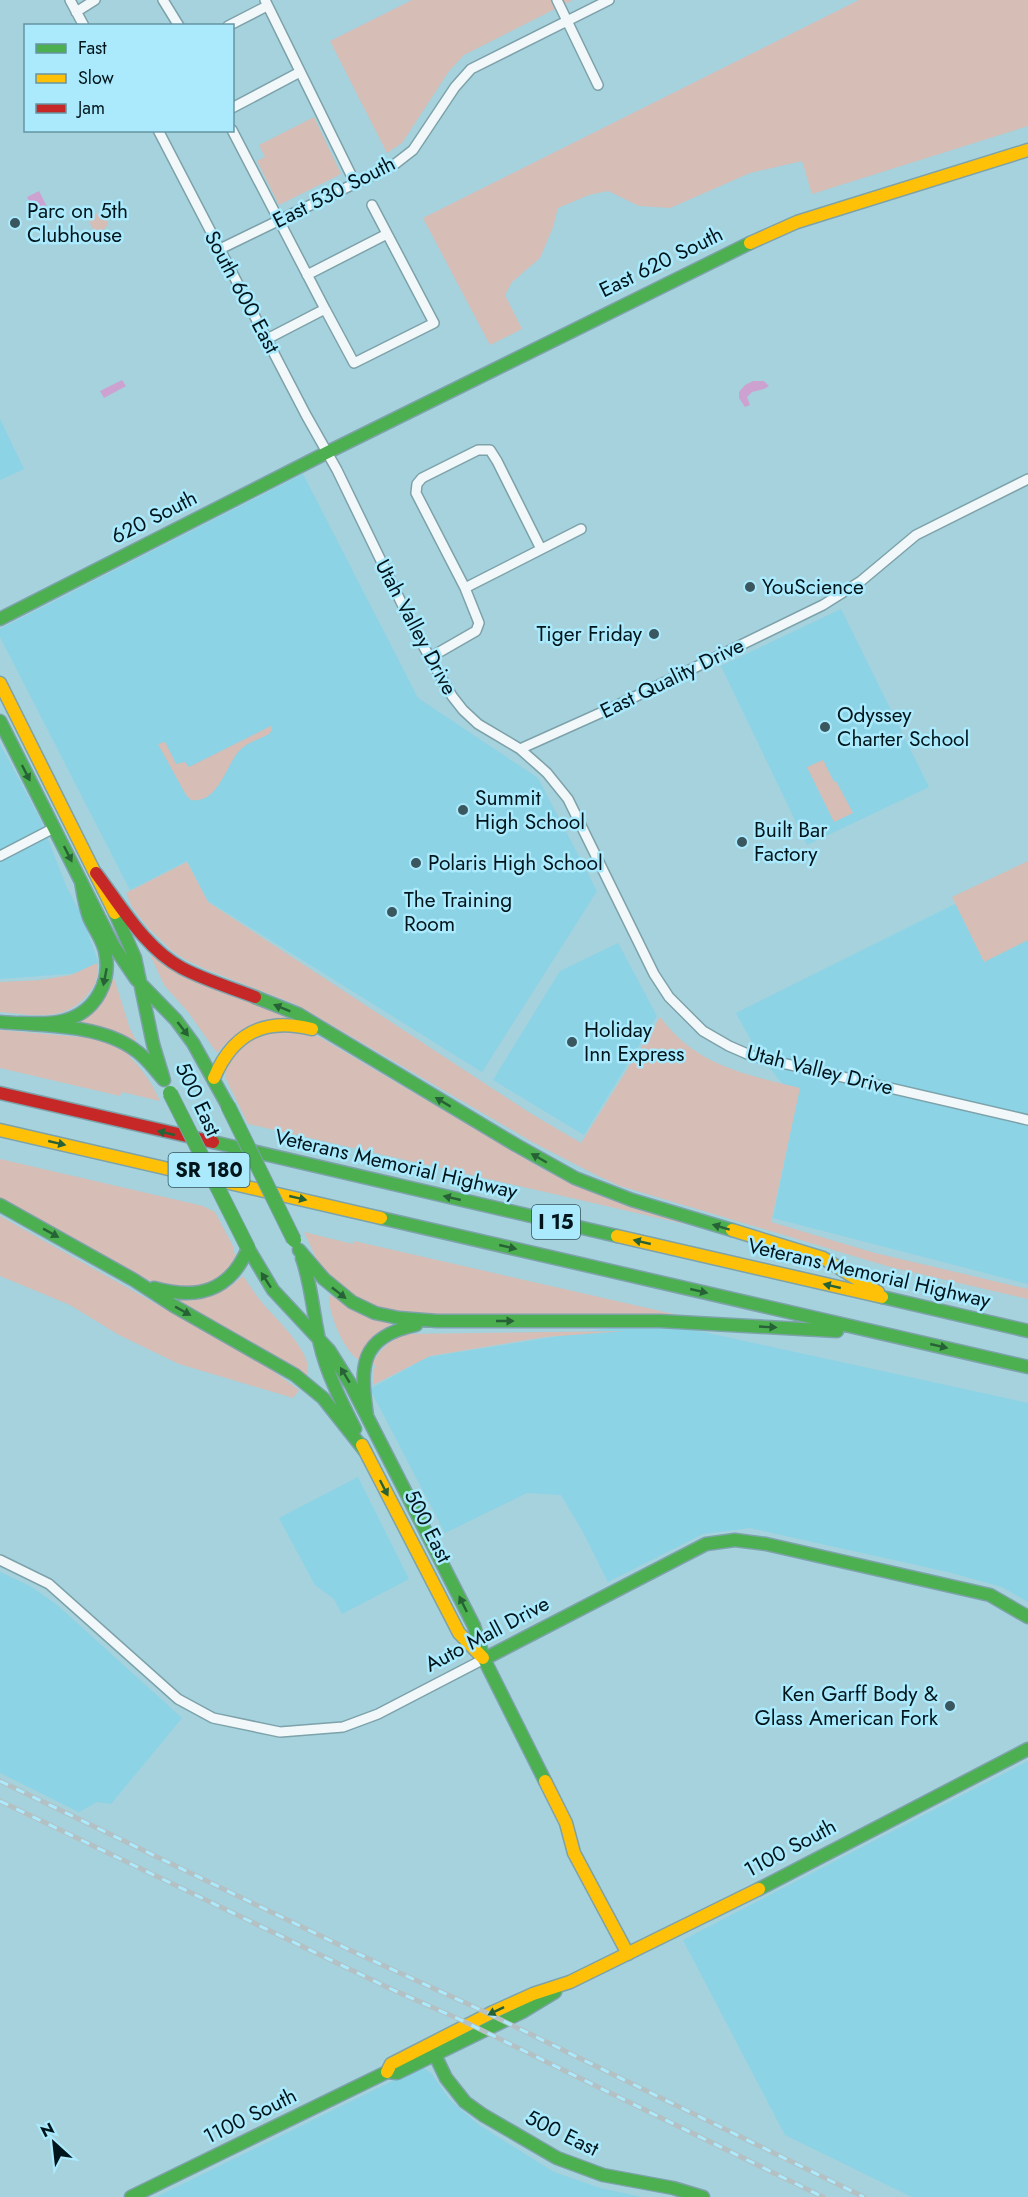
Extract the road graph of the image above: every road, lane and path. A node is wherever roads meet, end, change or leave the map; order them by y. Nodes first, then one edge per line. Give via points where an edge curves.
1 (70, 0) edge
2 (95, 0) edge
3 (163, 0) edge
4 (557, 0) edge
5 (609, 0) edge
6 (266, 3) edge
7 (76, 12) junction
8 (567, 20) junction
9 (83, 24) edge
10 (178, 24) edge
11 (231, 24) edge
12 (300, 72) junction
13 (598, 85) dead end
14 (234, 107) edge
15 (159, 132) edge
16 (233, 132) edge
17 (1028, 150) edge
18 (356, 183) junction
19 (372, 205) dead end
20 (278, 220) junction
21 (387, 234) junction
22 (220, 249) junction
23 (307, 275) junction
24 (325, 309) junction
25 (267, 339) junction
26 (328, 452) junction
27 (1028, 479) edge
28 (581, 529) dead end
29 (542, 549) junction
30 (465, 588) junction
31 (0, 619) edge
32 (429, 658) junction
33 (0, 682) edge
34 (0, 721) edge
35 (520, 750) junction
36 (54, 828) junction
37 (0, 856) edge
38 (96, 873) junction
39 (81, 881) junction
40 (143, 987) junction
41 (0, 1022) edge
42 (20, 1023) junction
43 (333, 1036) junction
44 (214, 1078) junction
45 (167, 1087) junction
46 (0, 1093) edge
47 (1028, 1120) edge
48 (0, 1130) edge
49 (0, 1205) edge
50 (297, 1245) junction
51 (248, 1248) junction
52 (134, 1280) junction
53 (889, 1299) junction
54 (447, 1321) junction
55 (1028, 1331) edge
56 (882, 1333) junction
57 (319, 1338) junction
58 (1028, 1367) edge
59 (367, 1416) junction
60 (365, 1451) junction
61 (0, 1560) edge
62 (1028, 1617) edge
63 (484, 1659) junction
64 (1028, 1749) edge
65 (628, 1954) junction
66 (570, 1982) junction
67 (435, 2055) junction
68 (387, 2072) junction
69 (131, 2197) edge
70 (704, 2197) edge

1 - 7 street
2 - 7 street
3 - 10 street
4 - 8 street
5 - 8 street, East 530 South
6 - 11 street
6 - 12 street
7 - 9 street
8 - 13 street
8 - 18 street, East 530 South via 471,69 412,150 395,164
12 - 14 street
12 - 18 street
15 - 22 street, South 600 East
16 - 20 street
17 - 26 main road, East 620 South via 771,233
18 - 20 street, East 530 South
19 - 21 street
20 - 22 street, East 530 South
20 - 23 street
21 - 23 street
21 - 24 street via 434,324 354,363
22 - 25 street, South 600 East
23 - 24 street
24 - 25 street
25 - 26 street, South 600 East
26 - 31 main road, 620 South
26 - 32 street, Utah Valley Drive
27 - 35 street, East Quality Drive via 916,536 861,581 823,605
28 - 29 street
29 - 30 street
29 - 30 street via 490,450 478,450 422,478 415,489
30 - 32 street via 478,616 478,627
32 - 35 street, Utah Valley Drive via 463,710
33 - 38 main road, 500 East / SR 180
34 -> 36 main road, 500 East / SR 180
35 - 47 street, Utah Valley Drive via 547,773 568,799 654,974 675,1004 703,1031 752,1056
36 - 37 street
36 -> 39 main road, 500 East / SR 180
38 - 40 main road, 500 East / SR 180 via 127,937
43 -> 38 main road via 298,1014 201,977 170,960 141,934
39 - 40 main road, 500 East / SR 180 via 113,945
39 -> 42 main road via 88,914 105,951 107,972 103,987 90,1006 71,1018
40 -> 44 main road, 500 East / SR 180 via 189,1036
40 - 45 main road, 500 East / SR 180 via 152,1044
41 - 42 main road
42 - 45 main road via 109,1035 136,1050
43 - 44 main road via 296,1024 262,1027 230,1047
53 -> 43 main road via 824,1258 632,1200 575,1178
44 - 50 main road, 500 East / SR 180, bridge
45 - 51 main road, 500 East / SR 180, bridge
53 -> 46 main road, Veterans Memorial Highway / I 15
48 -> 56 main road, I 15
49 -> 52 main road
50 -> 54 main road via 324,1280 355,1305 385,1316
50 - 57 main road, 500 East / SR 180 via 312,1291
51 - 52 main road via 236,1274 202,1292 173,1293
57 -> 51 main road, 500 East / SR 180 via 279,1298
52 -> 60 main road via 295,1375 323,1398
53 - 55 main road, Veterans Memorial Highway / I 15
54 -> 56 main road via 604,1320
54 - 59 main road via 401,1327 374,1345 362,1378
56 -> 58 main road, I 15
59 -> 57 main road, 500 East / SR 180 via 345,1373
57 - 60 main road, 500 East / SR 180 via 333,1385
63 -> 59 main road, 500 East / SR 180 via 474,1626
60 -> 63 main road, 500 East / SR 180 via 459,1634
61 - 63 street, Auto Mall Drive via 49,1584 178,1699 213,1718 269,1730 343,1727 378,1714
62 - 63 main road, Auto Mall Drive via 990,1595 735,1540 706,1545
63 - 65 main road, 500 East via 566,1823 574,1853
64 - 65 main road, 1100 South
65 - 66 main road, 1100 South
66 - 67 main road, 1100 South via 522,2012
66 -> 68 main road, 1100 South via 463,2027 391,2064
67 - 68 main road, 1100 South via 397,2073
67 - 70 main road, 500 East via 446,2078 465,2102 557,2158 603,2175
68 - 69 main road, 1100 South

